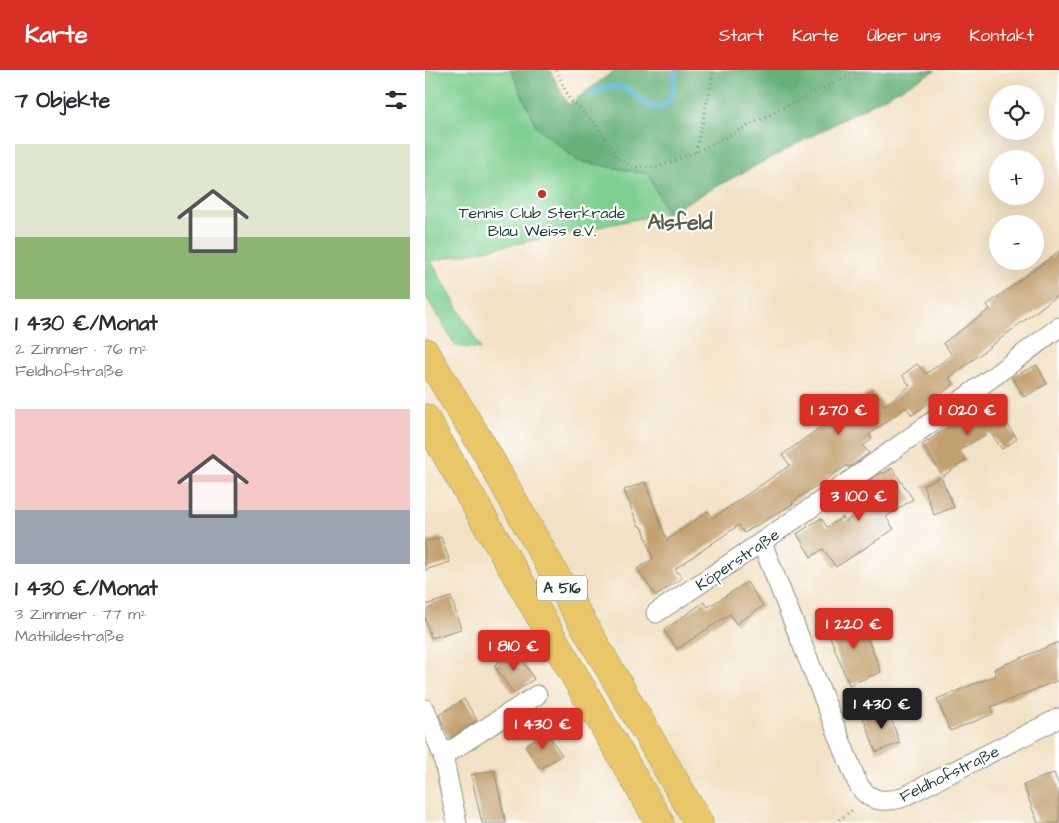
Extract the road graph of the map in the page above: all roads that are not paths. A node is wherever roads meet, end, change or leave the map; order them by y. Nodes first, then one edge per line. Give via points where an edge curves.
1 (1059, 327) edge
2 (425, 352) edge
3 (425, 418) edge
4 (762, 543) junction
5 (656, 613) dead end
6 (537, 695) dead end
7 (425, 709) edge
8 (1059, 718) edge
9 (443, 756) junction
10 (457, 823) edge
11 (660, 823) edge
12 (699, 823) edge

1 - 4 street, Köperstraße via 931,424
2 - 12 highway, A 516 via 485,450
3 - 11 highway, A 516
4 - 5 street, Köperstraße
4 - 8 street, Feldhofstraße via 857,782 870,797 881,801 901,798
6 - 9 street
7 - 9 street
9 - 10 street

